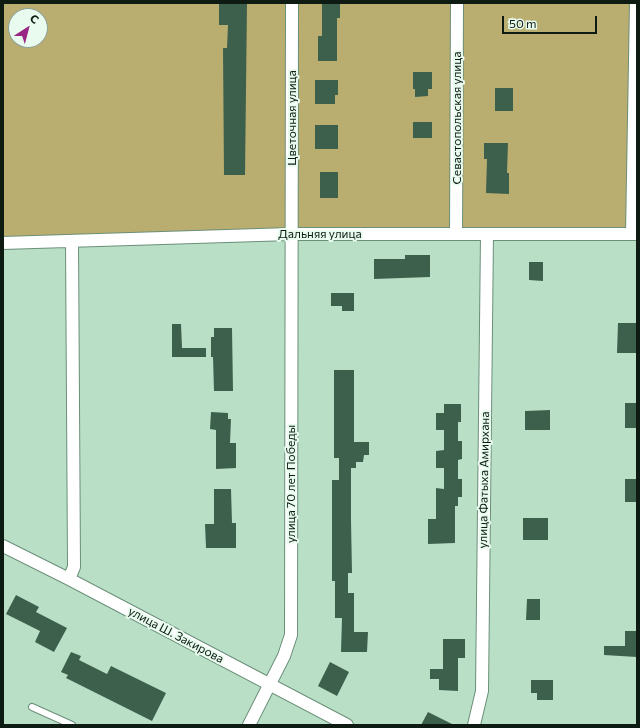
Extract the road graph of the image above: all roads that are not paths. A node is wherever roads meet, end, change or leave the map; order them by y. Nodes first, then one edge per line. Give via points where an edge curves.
1 (292, 3) edge
2 (457, 3) edge
3 (636, 3) edge
4 (291, 234) junction
5 (456, 234) junction
6 (487, 234) junction
7 (634, 234) edge
8 (72, 241) junction
9 (3, 243) edge
10 (3, 546) edge
11 (69, 578) junction
12 (270, 684) junction
13 (32, 707) dead end
14 (72, 725) edge
15 (249, 725) edge
16 (347, 725) edge
17 (474, 725) edge

1 - 4 street, Цветочная улица
2 - 5 street, Севастопольская улица
3 - 7 street
4 - 5 street, Дальняя улица
4 - 8 street, Дальняя улица
4 - 12 street, улица 70 лет Победы via 291,635
5 - 6 street, Дальняя улица
6 - 7 street, Дальняя улица
6 - 17 street, улица Фатыха Амирхана via 482,691
8 - 9 street, Дальняя улица
8 - 11 street via 74,567
10 - 11 street, улица Ш. Закирова
11 - 12 street, улица Ш. Закирова
12 - 15 street, улица 70 лет Победы
12 - 16 street, улица Ш. Закирова
13 - 14 lane

